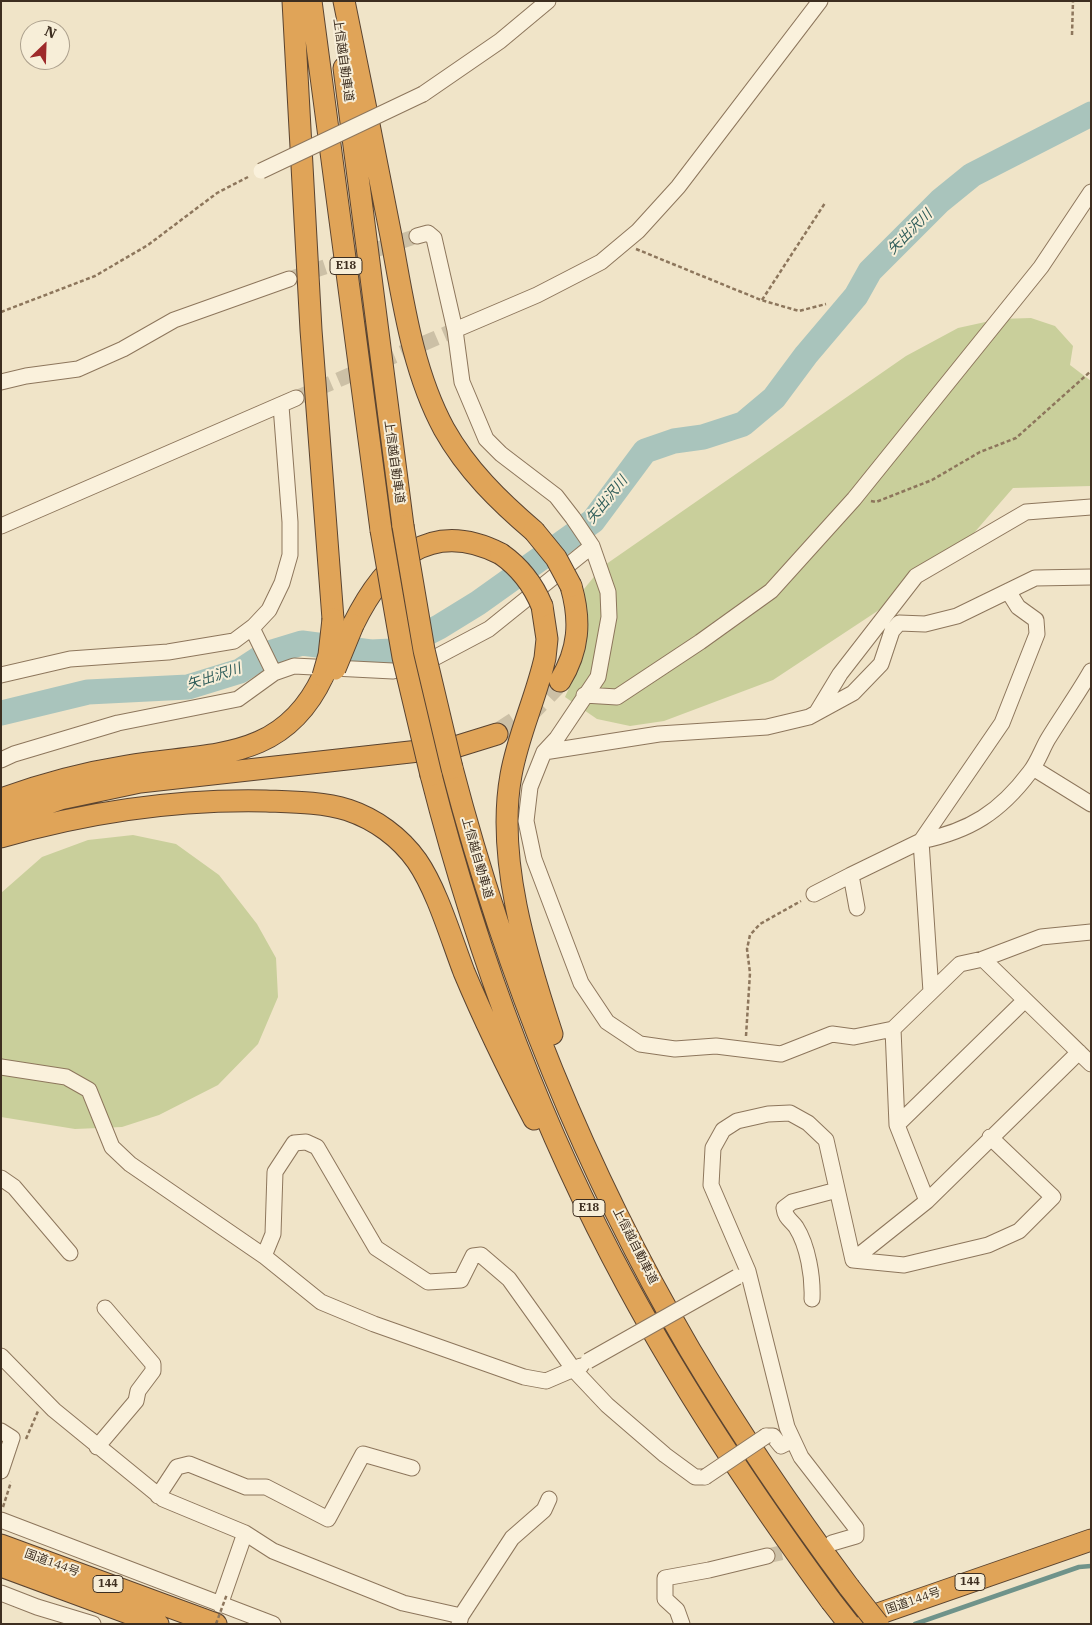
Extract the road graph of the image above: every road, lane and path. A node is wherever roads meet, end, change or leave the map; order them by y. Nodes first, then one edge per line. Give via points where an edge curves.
1 (293, 1) edge
2 (310, 1) edge
3 (334, 1) edge
4 (344, 1) edge
5 (548, 1) edge
6 (820, 1) edge
7 (1073, 1) edge
8 (1072, 35) dead end
9 (261, 171) joint
10 (1091, 192) edge
11 (825, 203) dead end
12 (417, 236) tunnel mouth
13 (623, 244) junction
14 (289, 279) tunnel mouth
15 (761, 300) junction
16 (826, 304) dead end
17 (1, 312) edge
18 (455, 330) junction
19 (1091, 371) edge
20 (1, 382) edge
21 (296, 398) tunnel mouth
22 (281, 406) junction
23 (854, 499) junction
24 (1091, 507) edge
25 (1, 526) edge
26 (589, 541) junction
27 (1091, 577) edge
28 (1008, 591) junction
29 (343, 622) junction
30 (254, 631) junction
31 (272, 669) junction
32 (1091, 671) edge
33 (1, 675) edge
34 (560, 681) tunnel mouth
35 (584, 695) junction
36 (816, 713) junction
37 (497, 734) tunnel mouth
38 (544, 752) junction
39 (1, 760) edge
40 (1033, 768) junction
41 (1, 799) edge
42 (1091, 804) edge
43 (1, 820) edge
44 (1, 838) edge
45 (921, 841) junction
46 (851, 875) junction
47 (814, 894) joint
48 (856, 908) dead end
49 (1091, 932) edge
50 (983, 959) junction
51 (931, 992) junction
52 (1024, 1001) junction
53 (893, 1029) junction
54 (745, 1049) junction
55 (1079, 1052) junction
56 (1091, 1064) edge
57 (1, 1068) edge
58 (897, 1125) junction
59 (990, 1137) junction
60 (1, 1178) edge
61 (837, 1190) junction
62 (927, 1200) junction
63 (70, 1253) dead end
64 (264, 1256) junction
65 (853, 1260) junction
66 (742, 1274) junction
67 (626, 1285) junction
68 (812, 1299) dead end
69 (106, 1308) dead end
70 (689, 1348) junction
71 (1, 1356) edge
72 (574, 1370) junction
73 (1, 1431) edge
74 (793, 1440) junction
75 (97, 1447) junction
76 (412, 1468) dead end
77 (1, 1471) edge
78 (158, 1496) junction
79 (549, 1500) dead end
80 (1, 1520) edge
81 (245, 1533) junction
82 (1091, 1540) edge
83 (832, 1543) dead end
84 (1, 1544) edge
85 (767, 1556) tunnel mouth
86 (1, 1566) edge
87 (1, 1593) edge
88 (221, 1607) edge
89 (460, 1620) edge
90 (93, 1624) edge
91 (158, 1624) edge
92 (273, 1624) edge
93 (682, 1624) edge
94 (849, 1624) edge
95 (878, 1624) edge

1 - 29 highway via 310,320
2 - 67 highway, 上信越自動車道 / E18, bridge via 381,530 404,657 431,775 465,901 512,1034
3 - 70 highway, 上信越自動車道 / E18, bridge via 403,526 424,650 452,768 487,894 533,1024 604,1185
4 - 34 highway, bridge via 404,303 426,387 445,430 461,455 481,482 534,531 556,558 571,586 577,613 576,643 570,664
5 - 9 street, bridge via 500,41 423,94
6 - 13 street via 678,187
7 - 8 path
9 - 17 path via 217,193 148,245 95,276
10 - 23 street via 1041,267
11 - 15 path
12 - 18 street via 428,233 434,238
13 - 15 path
13 - 18 street via 601,262 537,295
14 - 20 street via 174,320 123,349 78,369
15 - 16 path via 799,311
18 - 26 street via 462,382 486,439 556,496
19 - 23 path via 1016,438 980,452 932,480 876,502
21 - 22 street
22 - 25 street
22 - 30 street via 290,555 269,610
23 - 35 street via 771,591 616,696
24 - 36 street via 1026,512 916,576 840,674
26 - 31 street via 489,630 421,666 392,671 294,666
26 - 35 street via 608,592 609,617 598,677
27 - 28 street via 1035,578
28 - 36 street via 956,616 925,624 899,623 892,631 881,664 852,693
28 - 45 street via 1018,607 1036,620 1037,634 1002,723
29 - 41 highway, bridge via 326,677 309,709 275,735 233,751 64,778
29 - 70 highway, bridge via 380,579 410,551 445,540 465,541 501,554 527,578 542,606 547,639 545,658 516,751 507,798 506,848 510,876 556,1048 586,1126
30 - 31 street
30 - 33 street via 234,641 168,652 70,658
31 - 39 street via 238,699 118,723
32 - 40 street
35 - 38 street via 557,738
36 - 38 street via 767,727 659,734
37 - 43 highway via 455,747 140,782 60,799
38 - 54 street via 530,786 526,821 534,859 581,983 607,1022 640,1044
40 - 42 street
40 - 45 street via 996,810 968,828
44 - 67 highway via 70,818 207,801 325,805 348,810 386,829 404,844 417,862 511,1073 583,1211
45 - 46 street
45 - 51 street
46 - 47 street
46 - 48 street
47 - 54 path via 760,924 750,935
49 - 50 street via 1041,937
50 - 51 street via 960,964
50 - 52 street
51 - 53 street
52 - 55 street
52 - 58 street
53 - 54 street via 854,1037 832,1034 781,1054
53 - 58 street
55 - 56 street
55 - 59 street
57 - 64 street via 66,1077 89,1090 112,1147 130,1164
58 - 62 street
59 - 62 street
59 - 65 street via 1053,1198 1019,1231 988,1245 904,1265
60 - 63 street via 14,1187
61 - 65 street
61 - 66 street via 826,1140 808,1123 790,1113 738,1121 723,1130 713,1148 711,1185
61 - 68 street via 792,1202 784,1208 785,1216 796,1227 804,1245 813,1283
62 - 65 street
64 - 72 street via 321,1302 374,1324 524,1377 546,1381
64 - 72 street via 273,1234 275,1172 294,1143 306,1142 316,1147 376,1248 428,1282 461,1280 472,1256 481,1256 509,1279
66 - 72 street, bridge
66 - 74 street
67 - 94 highway, 上信越自動車道 / E18, bridge via 719,1442
69 - 75 street via 153,1364 136,1401
70 - 95 highway, 上信越自動車道 / E18, bridge via 788,1504
71 - 75 street via 54,1410
72 - 74 street, bridge via 607,1405 695,1476 705,1477 766,1436 773,1436 781,1446
73 - 77 street via 12,1438
74 - 83 street via 801,1457 856,1528 856,1536
75 - 78 street
76 - 78 street via 362,1454 328,1519 266,1487 246,1487 189,1464 177,1467
78 - 81 street
79 - 89 street via 544,1510 512,1538
80 - 88 street
81 - 88 street
81 - 89 street via 273,1551 403,1603
82 - 94 highway, 国道144号 / 144
84 - 88 highway, 国道144号 / 144
85 - 93 street via 665,1578 665,1599 677,1610
86 - 91 highway, 国道144号 / 144
87 - 90 street
88 - 88 path, bridge
88 - 92 street

